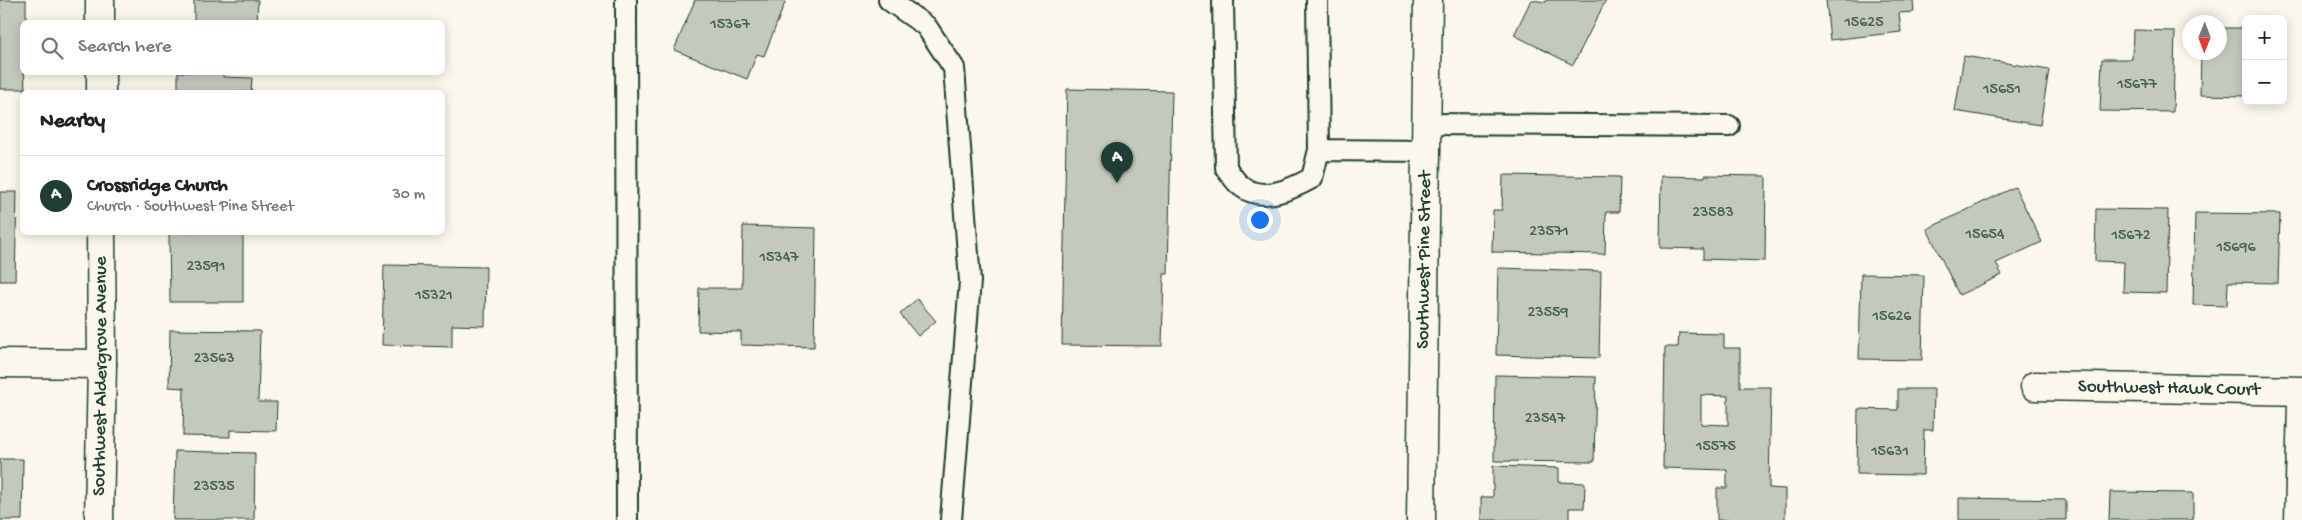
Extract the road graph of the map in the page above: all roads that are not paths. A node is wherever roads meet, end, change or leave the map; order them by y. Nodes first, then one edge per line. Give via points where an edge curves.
1 (100, 0) edge
2 (626, 0) edge
3 (889, 0) edge
4 (1223, 0) edge
5 (1316, 0) edge
6 (1428, 0) edge
7 (100, 20) edge
8 (101, 75) edge
9 (101, 90) edge
10 (1729, 126) dead end
11 (1426, 138) junction
12 (1319, 150) junction
13 (101, 235) edge
14 (0, 364) edge
15 (102, 364) junction
16 (2035, 386) dead end
17 (2302, 391) edge
18 (2302, 403) edge
19 (99, 520) edge
20 (627, 520) edge
21 (951, 520) edge
22 (1422, 520) edge
23 (2299, 520) edge

1 - 7 street
2 - 20 lane
3 - 21 lane via 926,26 954,68 970,281
4 - 12 lane via 1226,168 1242,187 1263,194 1288,191 1312,178
5 - 12 lane
6 - 11 street, Southwest Pine Street
8 - 9 street
10 - 11 lane
11 - 12 lane
11 - 22 street, Southwest Pine Street
13 - 15 street, Southwest Aldergrove Avenue
14 - 15 street
15 - 19 street, Southwest Aldergrove Avenue
16 - 17 street, Southwest Hawk Court
18 - 23 street

